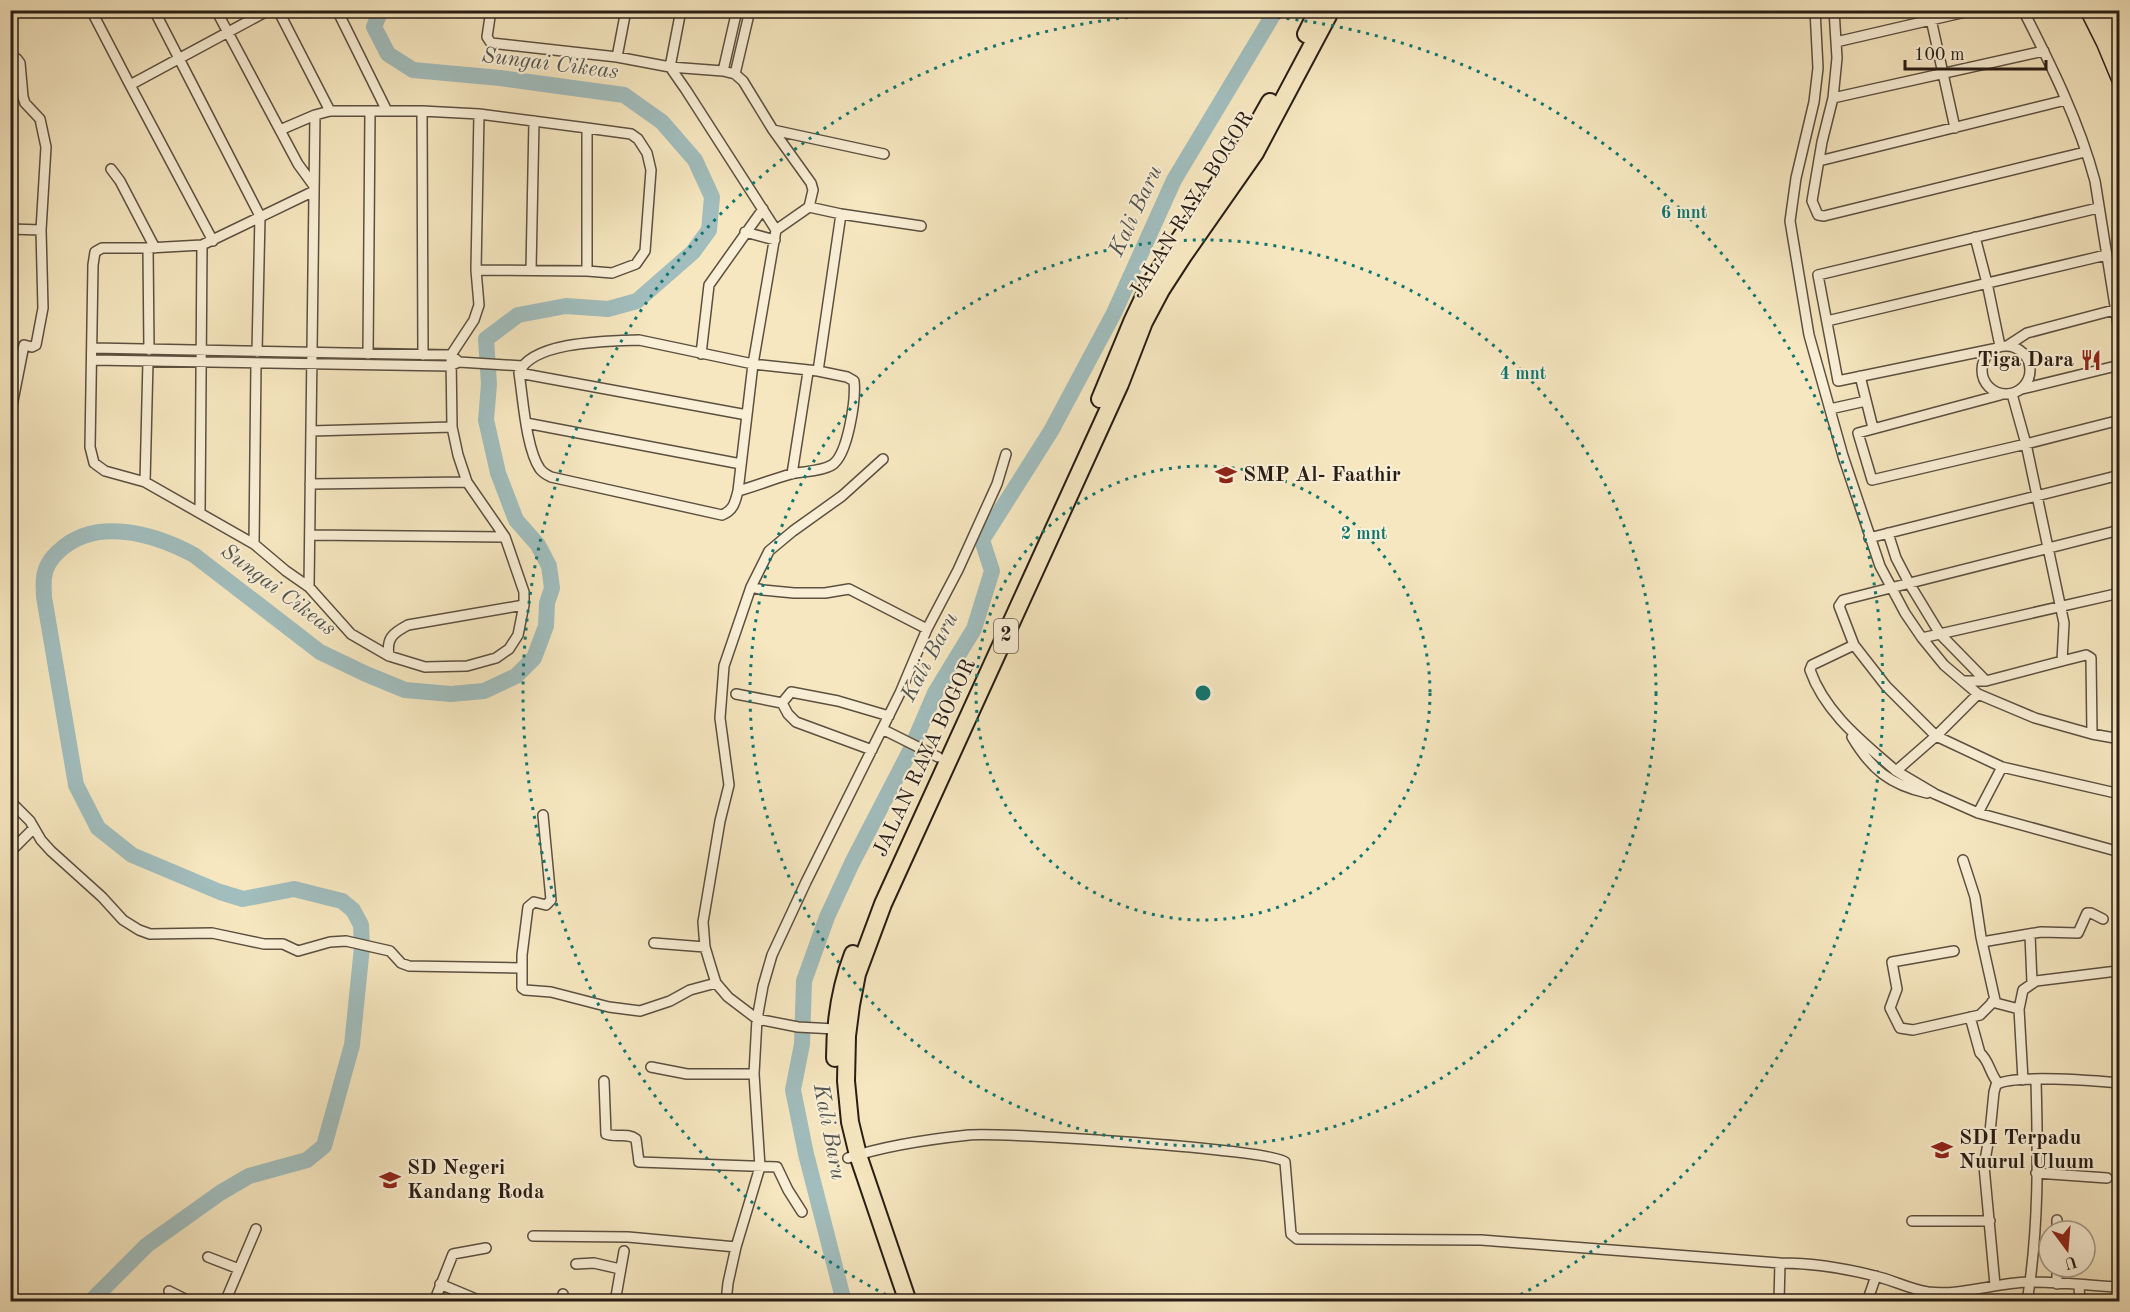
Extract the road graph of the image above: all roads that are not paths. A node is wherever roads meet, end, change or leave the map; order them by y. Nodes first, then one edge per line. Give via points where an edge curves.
1 (91, 10) edge
2 (154, 10) edge
3 (216, 10) edge
4 (269, 10) edge
5 (278, 10) edge
6 (337, 10) edge
7 (491, 10) edge
8 (626, 10) edge
9 (681, 10) edge
10 (737, 10) edge
11 (750, 10) edge
12 (1318, 10) edge
13 (1331, 10) edge
14 (1815, 10) edge
15 (1834, 10) edge
16 (1974, 10) edge
17 (2023, 10) edge
18 (2088, 10) edge
19 (2102, 10) edge
20 (1930, 15) edge
21 (228, 33) junction
22 (1836, 42) junction
23 (2120, 47) edge
24 (2044, 51) junction
25 (10, 57) edge
26 (617, 57) junction
27 (178, 59) junction
28 (670, 67) junction
29 (723, 71) junction
30 (1944, 73) junction
31 (735, 74) junction
32 (2120, 80) edge
33 (130, 85) junction
34 (1833, 98) junction
35 (2066, 100) junction
36 (330, 111) junction
37 (387, 111) junction
38 (422, 111) junction
39 (370, 112) junction
40 (479, 114) junction
41 (315, 115) junction
42 (534, 121) junction
43 (587, 128) junction
44 (1955, 128) junction
45 (280, 130) junction
46 (773, 130) junction
47 (2085, 152) junction
48 (884, 154) dead end
49 (1819, 161) junction
50 (111, 169) dead end
51 (314, 188) junction
52 (809, 207) junction
53 (2098, 208) junction
54 (763, 209) junction
55 (841, 214) junction
56 (260, 216) junction
57 (921, 226) dead end
58 (10, 230) edge
59 (41, 230) junction
60 (776, 230) junction
61 (745, 232) junction
62 (1975, 237) junction
63 (775, 240) junction
64 (213, 241) junction
65 (202, 245) junction
66 (152, 248) junction
67 (2106, 255) junction
68 (476, 270) junction
69 (531, 270) junction
70 (587, 271) junction
71 (1988, 283) junction
72 (2114, 310) junction
73 (1827, 321) junction
74 (2120, 337) edge
75 (2000, 347) junction
76 (93, 348) junction
77 (149, 350) junction
78 (201, 351) junction
79 (256, 352) junction
80 (311, 353) junction
81 (368, 354) junction
82 (701, 354) junction
83 (423, 355) junction
84 (451, 355) junction
85 (93, 360) junction
86 (148, 361) junction
87 (201, 362) junction
88 (256, 363) junction
89 (310, 364) junction
90 (455, 364) junction
91 (753, 364) junction
92 (2120, 365) edge
93 (520, 370) junction
94 (813, 371) junction
95 (1860, 376) junction
96 (2022, 389) junction
97 (2000, 394) junction
98 (2012, 394) junction
99 (12, 400) edge
100 (1866, 401) junction
101 (1830, 409) junction
102 (747, 415) junction
103 (10, 416) edge
104 (2120, 420) edge
105 (526, 423) junction
106 (452, 427) junction
107 (1873, 429) junction
108 (310, 431) junction
109 (2026, 444) junction
110 (1006, 454) dead end
111 (883, 459) dead end
112 (741, 464) junction
113 (792, 474) junction
114 (2120, 475) edge
115 (145, 482) junction
116 (467, 482) junction
117 (310, 484) junction
118 (738, 491) junction
119 (2037, 496) junction
120 (200, 513) junction
121 (2120, 531) edge
122 (1888, 533) junction
123 (310, 535) junction
124 (505, 537) junction
125 (1869, 538) junction
126 (254, 544) junction
127 (2048, 547) junction
128 (1909, 583) junction
129 (309, 587) junction
130 (751, 587) junction
131 (1890, 587) junction
132 (2120, 593) edge
133 (524, 605) junction
134 (2060, 605) junction
135 (927, 629) junction
136 (1940, 634) junction
137 (1922, 638) junction
138 (1854, 645) junction
139 (389, 656) junction
140 (2062, 661) junction
141 (1963, 681) junction
142 (1986, 681) junction
143 (736, 694) dead end
144 (1978, 694) junction
145 (782, 703) junction
146 (889, 716) junction
147 (1847, 727) junction
148 (882, 729) junction
149 (2092, 734) junction
150 (1936, 736) junction
151 (2120, 739) edge
152 (872, 750) junction
153 (938, 757) junction
154 (2002, 767) junction
155 (1896, 771) junction
156 (1935, 794) junction
157 (2120, 794) edge
158 (10, 801) edge
159 (1978, 813) junction
160 (543, 815) dead end
161 (34, 828) junction
162 (10, 852) edge
163 (2120, 852) edge
164 (1963, 860) dead end
165 (2103, 919) dead end
166 (2030, 935) junction
167 (1982, 942) junction
168 (654, 943) dead end
169 (705, 947) junction
170 (1954, 951) dead end
171 (521, 968) junction
172 (2117, 971) dead end
173 (2032, 982) junction
174 (716, 983) junction
175 (1992, 1002) junction
176 (2019, 1009) junction
177 (1970, 1017) junction
178 (757, 1019) junction
179 (835, 1029) junction
180 (651, 1067) dead end
181 (754, 1074) junction
182 (2023, 1080) junction
183 (2036, 1080) junction
184 (604, 1081) dead end
185 (1998, 1083) junction
186 (2120, 1083) edge
187 (853, 1156) junction
188 (760, 1167) junction
189 (2036, 1173) junction
190 (2107, 1178) dead end
191 (802, 1212) dead end
192 (1912, 1221) dead end
193 (1990, 1221) junction
194 (256, 1229) dead end
195 (533, 1236) dead end
196 (736, 1247) junction
197 (486, 1248) dead end
198 (624, 1251) dead end
199 (208, 1257) dead end
200 (1780, 1263) junction
201 (576, 1264) dead end
202 (239, 1269) junction
203 (620, 1269) junction
204 (1876, 1276) junction
205 (2057, 1279) edge
206 (2030, 1282) junction
207 (440, 1284) junction
208 (2057, 1284) junction
209 (1995, 1285) junction
210 (2079, 1286) junction
211 (2120, 1287) edge
212 (169, 1291) dead end
213 (191, 1302) edge
214 (225, 1302) edge
215 (434, 1302) edge
216 (483, 1302) edge
217 (615, 1302) edge
218 (726, 1302) edge
219 (896, 1302) edge
220 (908, 1302) edge
221 (1779, 1302) edge
222 (1868, 1302) edge
223 (2026, 1302) edge
224 (2080, 1302) edge

1 - 33 street
2 - 27 street
3 - 21 street
4 - 21 street
5 - 36 street
6 - 37 street
7 - 26 street via 487,37 491,43
8 - 26 street
9 - 28 street
10 - 29 street
11 - 31 street
12 - 153 highway, JALAN RAYA BOGOR / 2 via 1245,146 1149,286
13 - 187 highway, JALAN RAYA BOGOR / 2 via 1255,153 1183,256 1144,322 1115,395 883,904 857,974 847,1036
14 - 101 street via 1818,68 1814,102 1790,221 1809,334
15 - 22 street
16 - 20 street
17 - 24 street
18 - 32 main road
19 - 23 main road
20 - 22 street
20 - 30 street
21 - 27 street
21 - 45 street
22 - 34 street
24 - 30 street
24 - 35 street
25 - 59 street via 19,61 23,97 40,119 46,147
26 - 28 street
27 - 33 street
27 - 56 street
28 - 29 street
28 - 54 street
29 - 31 street
30 - 34 street
30 - 44 street
31 - 46 street
33 - 64 street
34 - 49 street
35 - 44 street
35 - 47 street
36 - 39 street
36 - 41 street
37 - 38 street
37 - 39 street
38 - 40 street
38 - 83 street
39 - 81 street
40 - 42 street
40 - 68 street
41 - 45 street
41 - 51 street
42 - 43 street
42 - 69 street
43 - 70 street
43 - 70 street via 631,134 646,153 651,170 642,256 625,270
44 - 49 street
45 - 51 street
46 - 48 street
46 - 52 street via 812,183
47 - 49 street via 1824,216 1815,212 1812,201
47 - 53 street
50 - 66 street
51 - 56 street
51 - 80 street
52 - 55 street
52 - 60 street
53 - 62 street
53 - 67 street
54 - 60 street
54 - 61 street
55 - 57 street
55 - 94 street
56 - 64 street
56 - 79 street
58 - 59 street
59 - 99 street via 43,308 36,345 24,345
60 - 63 street
61 - 63 street
61 - 82 street via 709,285
62 - 71 street
62 - 73 street via 1818,275
63 - 91 street
64 - 65 street
65 - 66 street
65 - 78 street
66 - 76 street via 102,248 95,252
66 - 77 street
67 - 71 street
67 - 72 street
68 - 69 street
68 - 84 street via 477,313
69 - 70 street
71 - 73 street
71 - 75 street
72 - 74 street
72 - 75 street via 2027,333
73 - 95 street via 1838,381
75 - 95 street
75 - 96 street via 2018,349 2027,357 2031,368
75 - 97 street via 1984,358 1981,369 1983,380
76 - 77 street
76 - 85 street
77 - 78 street
78 - 79 street
78 - 87 street
79 - 80 street
80 - 81 street
80 - 89 street
81 - 83 street
82 - 91 street
82 - 93 street via 639,340 600,342 550,349
83 - 84 street
84 - 90 street
85 - 86 street
85 - 115 street via 90,447 94,464
86 - 87 street
86 - 115 street
87 - 88 street
87 - 120 street
88 - 89 street
88 - 126 street
89 - 90 street
89 - 108 street
90 - 93 street via 510,364
90 - 106 street
91 - 94 street
91 - 102 street
92 - 96 street
93 - 102 street
93 - 105 street
94 - 113 street
94 - 113 street via 854,381 848,429 839,458 832,465
95 - 100 street
96 - 98 street
97 - 98 street
97 - 107 street
98 - 109 street
99 - 103 street
100 - 101 street
100 - 107 street
101 - 125 street
102 - 112 street
104 - 109 street
105 - 112 street
105 - 118 street via 536,462 551,477 722,515 734,506
106 - 108 street
106 - 116 street
107 - 109 street via 1858,432 1872,480
108 - 117 street
109 - 119 street
110 - 135 street via 997,484
111 - 130 street via 775,545
112 - 118 street
113 - 118 street
114 - 119 street
115 - 120 street
116 - 117 street
116 - 124 street
117 - 123 street
119 - 122 street
119 - 127 street
120 - 126 street
121 - 127 street
122 - 125 street
122 - 128 street
123 - 124 street
123 - 129 street
124 - 133 street via 524,592
125 - 131 street
126 - 129 street
127 - 128 street
127 - 134 street
128 - 131 street
128 - 136 street
129 - 139 street via 351,634
130 - 135 street via 794,593 849,589
130 - 169 street via 724,666 720,718 729,785 703,922
131 - 137 street
131 - 138 street via 1840,603
132 - 134 street
133 - 139 street via 408,625 389,640
133 - 139 street via 518,635 510,649 496,658 466,666 425,667
134 - 136 street
134 - 140 street
135 - 146 street
136 - 137 street
136 - 142 street
137 - 141 street
138 - 147 street via 1810,667 1819,691
138 - 150 street via 1886,686
140 - 142 street
140 - 149 street via 2086,655 2091,658
141 - 142 street
141 - 144 street
143 - 145 street
144 - 149 street via 2035,718
144 - 150 street
145 - 146 street via 791,692 801,693
145 - 152 street via 796,722
146 - 148 street
147 - 155 street
147 - 156 street via 1880,774 1908,789
148 - 152 street
148 - 153 street
149 - 151 street
150 - 154 street
150 - 155 street
152 - 178 street via 772,955
153 - 179 highway, JALAN RAYA BOGOR / 2 via 865,921 846,974
154 - 157 street
154 - 159 street
155 - 156 street
156 - 159 street
158 - 161 street
159 - 163 street
160 - 171 street via 551,900 546,905 534,902 528,907
161 - 162 street
161 - 171 street via 51,851 123,920 150,934 212,933 283,944 298,951 346,941 390,951 409,966
164 - 167 street via 1975,897
165 - 166 street via 2087,913 2078,933
166 - 167 street
166 - 173 street
167 - 175 street via 1995,1000
168 - 169 street
169 - 174 street
170 - 177 street via 1892,962 1897,989 1890,1008 1900,1028 1906,1030
171 - 174 street via 525,990 640,1011
172 - 173 street
173 - 176 street via 2023,990
174 - 178 street
175 - 176 street
175 - 177 street via 1980,1015
176 - 182 street
177 - 185 street via 1980,1053
178 - 179 street
178 - 181 street
179 - 187 highway, JALAN RAYA BOGOR / 2 via 840,1125
180 - 181 street via 687,1074
181 - 188 street
182 - 183 street
182 - 185 street
183 - 186 street
183 - 189 street
184 - 188 street via 606,1134 631,1135 636,1139 639,1162
185 - 193 street via 1984,1166
187 - 200 street via 969,1135 999,1134 1258,1154 1285,1162 1291,1234 1297,1239 1481,1240
187 - 219 highway, JALAN RAYA BOGOR / 2
187 - 220 highway, JALAN RAYA BOGOR / 2
188 - 191 street via 778,1167
188 - 196 street
189 - 190 street
189 - 206 street
192 - 193 street
193 - 209 street
194 - 202 street
195 - 196 street via 628,1237
196 - 218 street
197 - 207 street via 453,1254
198 - 203 street
199 - 202 street
200 - 204 street via 1804,1263
200 - 221 street
201 - 203 street via 594,1263
202 - 214 street
203 - 217 street
204 - 209 street via 1930,1292
204 - 222 street
205 - 208 street
206 - 208 street
206 - 209 street
206 - 223 street
207 - 215 street
207 - 216 street
208 - 210 street
210 - 211 street
210 - 224 street
212 - 213 street

